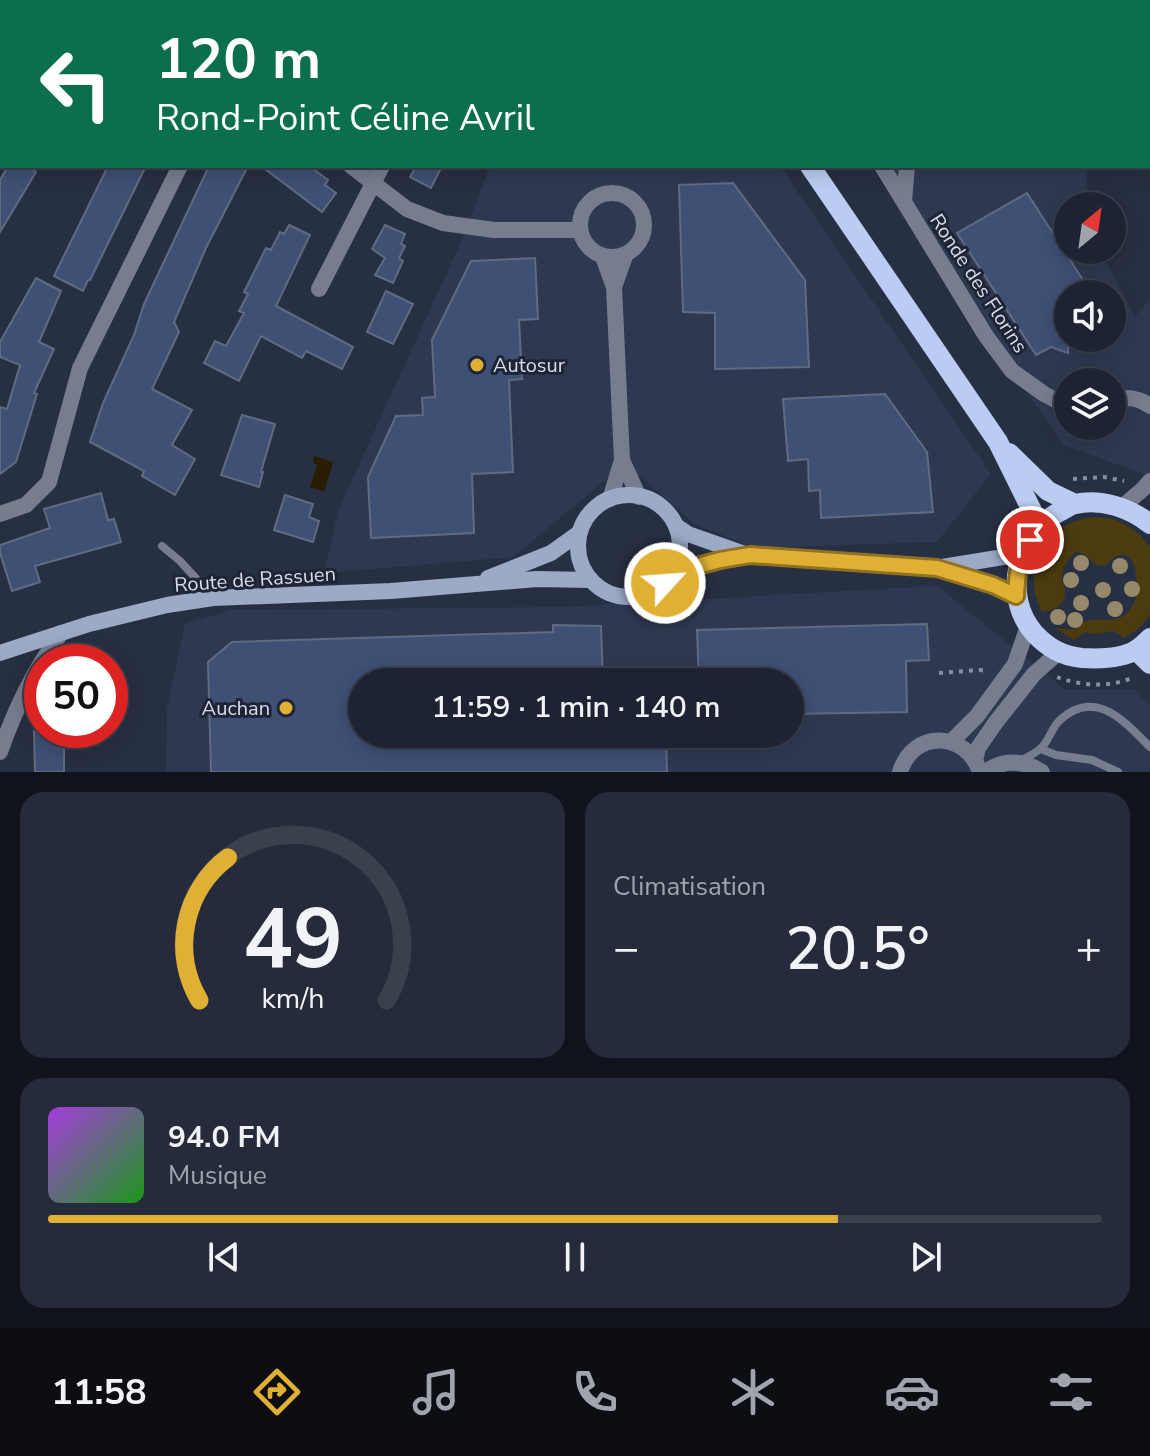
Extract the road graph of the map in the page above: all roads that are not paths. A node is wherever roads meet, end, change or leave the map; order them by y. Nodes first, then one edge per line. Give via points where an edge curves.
1 (179, 168) edge
2 (354, 168) edge
3 (381, 168) edge
4 (811, 168) edge
5 (883, 168) edge
6 (907, 168) edge
7 (374, 183) junction
8 (904, 201) junction
9 (580, 230) junction
10 (625, 256) junction
11 (603, 257) junction
12 (614, 287) junction
13 (319, 289) dead end
14 (1126, 397) edge
15 (1054, 399) edge
16 (1150, 406) edge
17 (998, 442) junction
18 (622, 460) junction
19 (1150, 481) edge
20 (639, 497) junction
21 (610, 499) junction
22 (1075, 504) junction
23 (1122, 507) junction
24 (0, 514) edge
25 (1150, 524) edge
26 (1039, 525) junction
27 (676, 526) junction
28 (579, 533) junction
29 (162, 546) dead end
30 (1022, 554) junction
31 (750, 555) junction
32 (937, 568) junction
33 (672, 573) junction
34 (591, 580) junction
35 (472, 584) junction
36 (1016, 596) junction
37 (213, 598) junction
38 (1028, 626) junction
39 (61, 633) junction
40 (1145, 651) edge
41 (0, 653) edge
42 (1058, 653) junction
43 (951, 742) junction
44 (1150, 747) edge
45 (1041, 749) junction
46 (0, 752) edge
47 (1019, 761) junction
48 (980, 768) edge
49 (900, 772) edge
50 (1042, 772) edge
51 (1118, 772) edge

1 - 24 street via 80,368 49,482 26,505
2 - 7 street
3 - 7 street
4 - 17 main road
5 - 8 street, Ronde des Florins
6 - 8 street
7 - 9 street via 407,209 443,223 494,230
7 - 13 street
8 - 15 street, Ronde des Florins via 1012,371
9 - 10 street via 593,199 611,193 629,197 642,212 645,230 637,247
9 - 11 street via 586,245
10 - 11 street
10 - 12 street
11 - 12 street
12 - 18 street
14 - 16 street
17 - 22 main road via 1048,491
17 - 26 main road
18 - 20 street
18 - 21 street
19 - 23 street
20 - 21 main road
20 - 27 main road via 659,505
21 - 28 main road via 591,512
22 - 23 main road
22 - 26 main road
23 - 25 main road
26 - 30 main road
27 - 31 main road
27 - 33 main road via 680,549
28 - 34 main road via 579,559
28 - 35 main road, Route de Rassuen via 551,553
29 - 37 lane
30 - 32 main road
30 - 36 main road
31 - 32 main road
31 - 33 main road
32 - 36 main road
33 - 34 main road via 660,587 635,597 612,595
34 - 35 main road, Route de Rassuen
35 - 37 main road, Route de Rassuen
36 - 38 main road
37 - 39 main road, Route de Rassuen
38 - 42 main road
38 - 43 street via 1015,664
39 - 41 main road, Route de Rassuen
39 - 46 street via 13,714
40 - 42 main road via 1091,659
42 - 48 street via 1034,674 978,748
43 - 48 street
43 - 49 street via 920,745
44 - 45 lane via 1103,708 1079,706 1058,722
45 - 47 lane
45 - 51 lane via 1092,760
47 - 48 street
47 - 50 street

